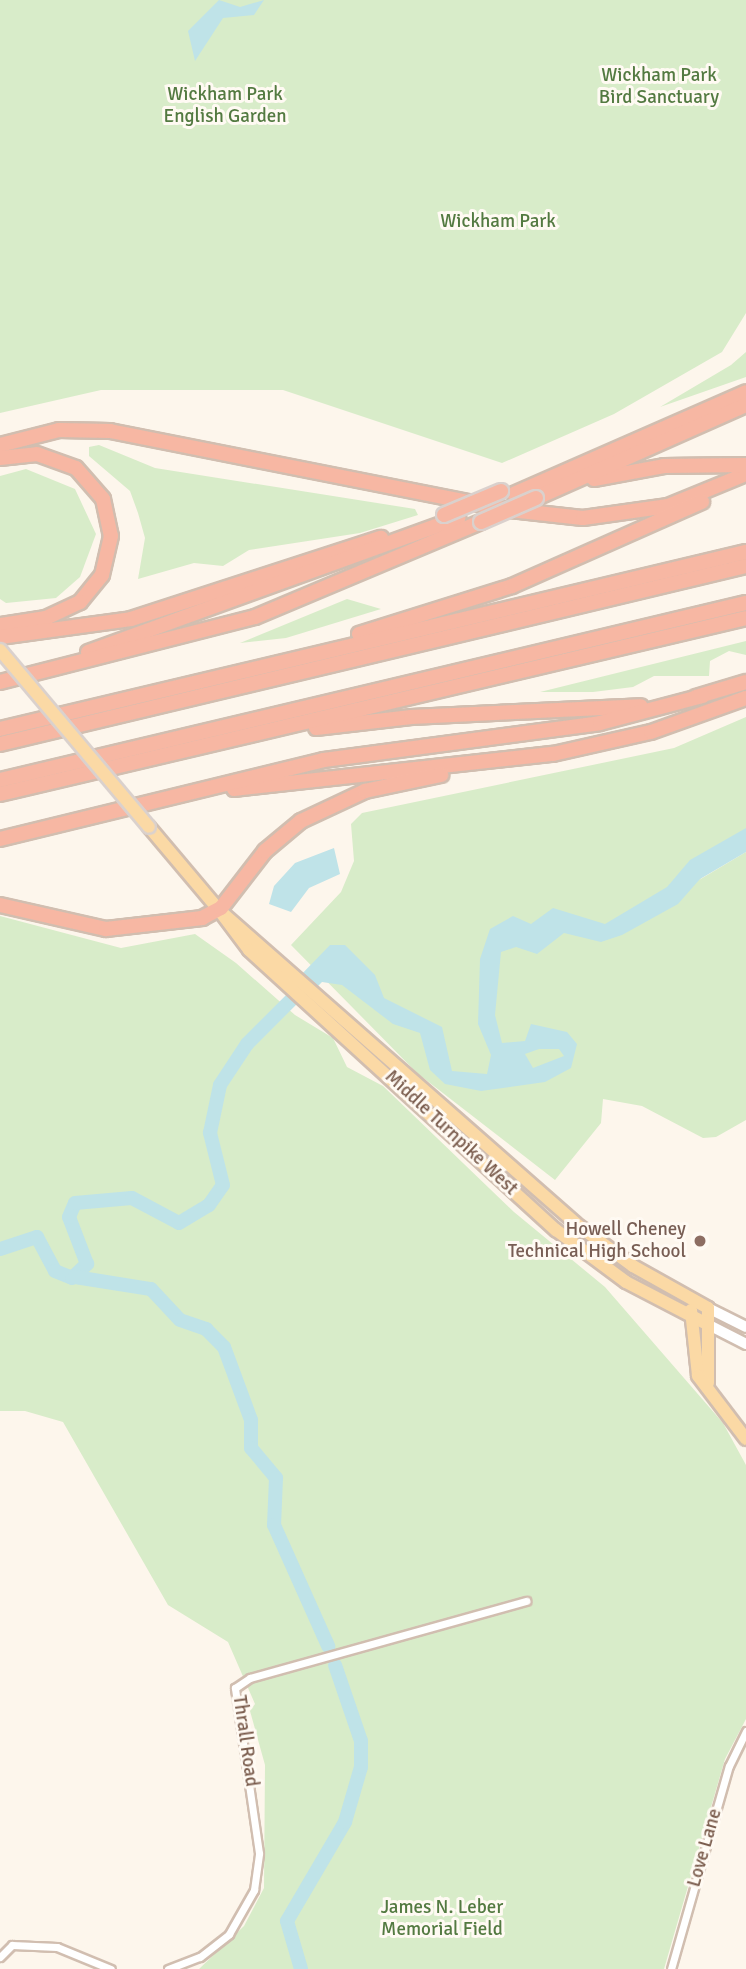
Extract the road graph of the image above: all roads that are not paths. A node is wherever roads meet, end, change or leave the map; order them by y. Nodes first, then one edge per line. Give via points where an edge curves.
1 (746, 392) edge
2 (746, 405) edge
3 (0, 445) edge
4 (0, 458) edge
5 (746, 465) edge
6 (746, 475) edge
7 (562, 487) junction
8 (452, 516) junction
9 (746, 552) edge
10 (746, 566) edge
11 (746, 603) edge
12 (746, 618) edge
13 (0, 625) edge
14 (0, 637) edge
15 (0, 650) edge
16 (304, 657) junction
17 (1, 682) edge
18 (746, 682) edge
19 (703, 696) junction
20 (746, 698) edge
21 (284, 728) junction
22 (0, 729) edge
23 (0, 744) edge
24 (518, 760) junction
25 (0, 780) edge
26 (0, 794) edge
27 (157, 801) junction
28 (0, 839) edge
29 (0, 905) edge
30 (219, 909) junction
31 (392, 1069) junction
32 (692, 1300) junction
33 (708, 1308) junction
34 (691, 1317) junction
35 (707, 1324) junction
36 (746, 1327) edge
37 (746, 1344) edge
38 (708, 1383) junction
39 (746, 1439) edge
40 (526, 1601) dead end
41 (746, 1731) edge
42 (0, 1957) edge
43 (111, 1969) edge
44 (168, 1969) edge
45 (671, 1969) edge

1 - 8 highway
2 - 7 highway
3 - 6 highway via 59,430 110,431 510,510 583,518 661,508
4 - 13 highway via 37,454 76,468 103,499 111,536 103,575 80,602 46,618
5 - 7 highway via 646,468
6 - 16 highway via 555,569
7 - 17 highway, bridge via 255,617
8 - 14 highway via 141,617
8 - 17 highway
9 - 16 highway
10 - 23 highway
11 - 25 highway
12 - 21 highway
15 - 30 main road, Middle Turnpike West, bridge
16 - 22 highway
18 - 19 highway
19 - 21 highway via 609,710
19 - 27 highway via 600,723 338,758
20 - 24 highway via 633,737
21 - 26 highway
24 - 27 highway
24 - 30 highway via 375,788 320,811 270,845
27 - 28 highway
29 - 30 highway via 117,929 179,924
30 - 31 main road, Middle Turnpike West via 230,931
31 - 32 main road, Middle Turnpike West via 587,1233
31 - 34 main road, Middle Turnpike West via 573,1244
32 - 33 main road, Middle Turnpike West
32 - 34 main road
33 - 35 main road
33 - 36 main road, Middle Turnpike West
34 - 35 main road, Middle Turnpike West
34 - 38 main road via 692,1361
35 - 37 main road, Middle Turnpike West
35 - 38 main road
38 - 39 main road
40 - 44 street, Thrall Road via 250,1678 235,1688 259,1853 254,1890 229,1934 200,1956
41 - 45 street, Love Lane via 729,1766
42 - 43 street via 12,1945 57,1947

